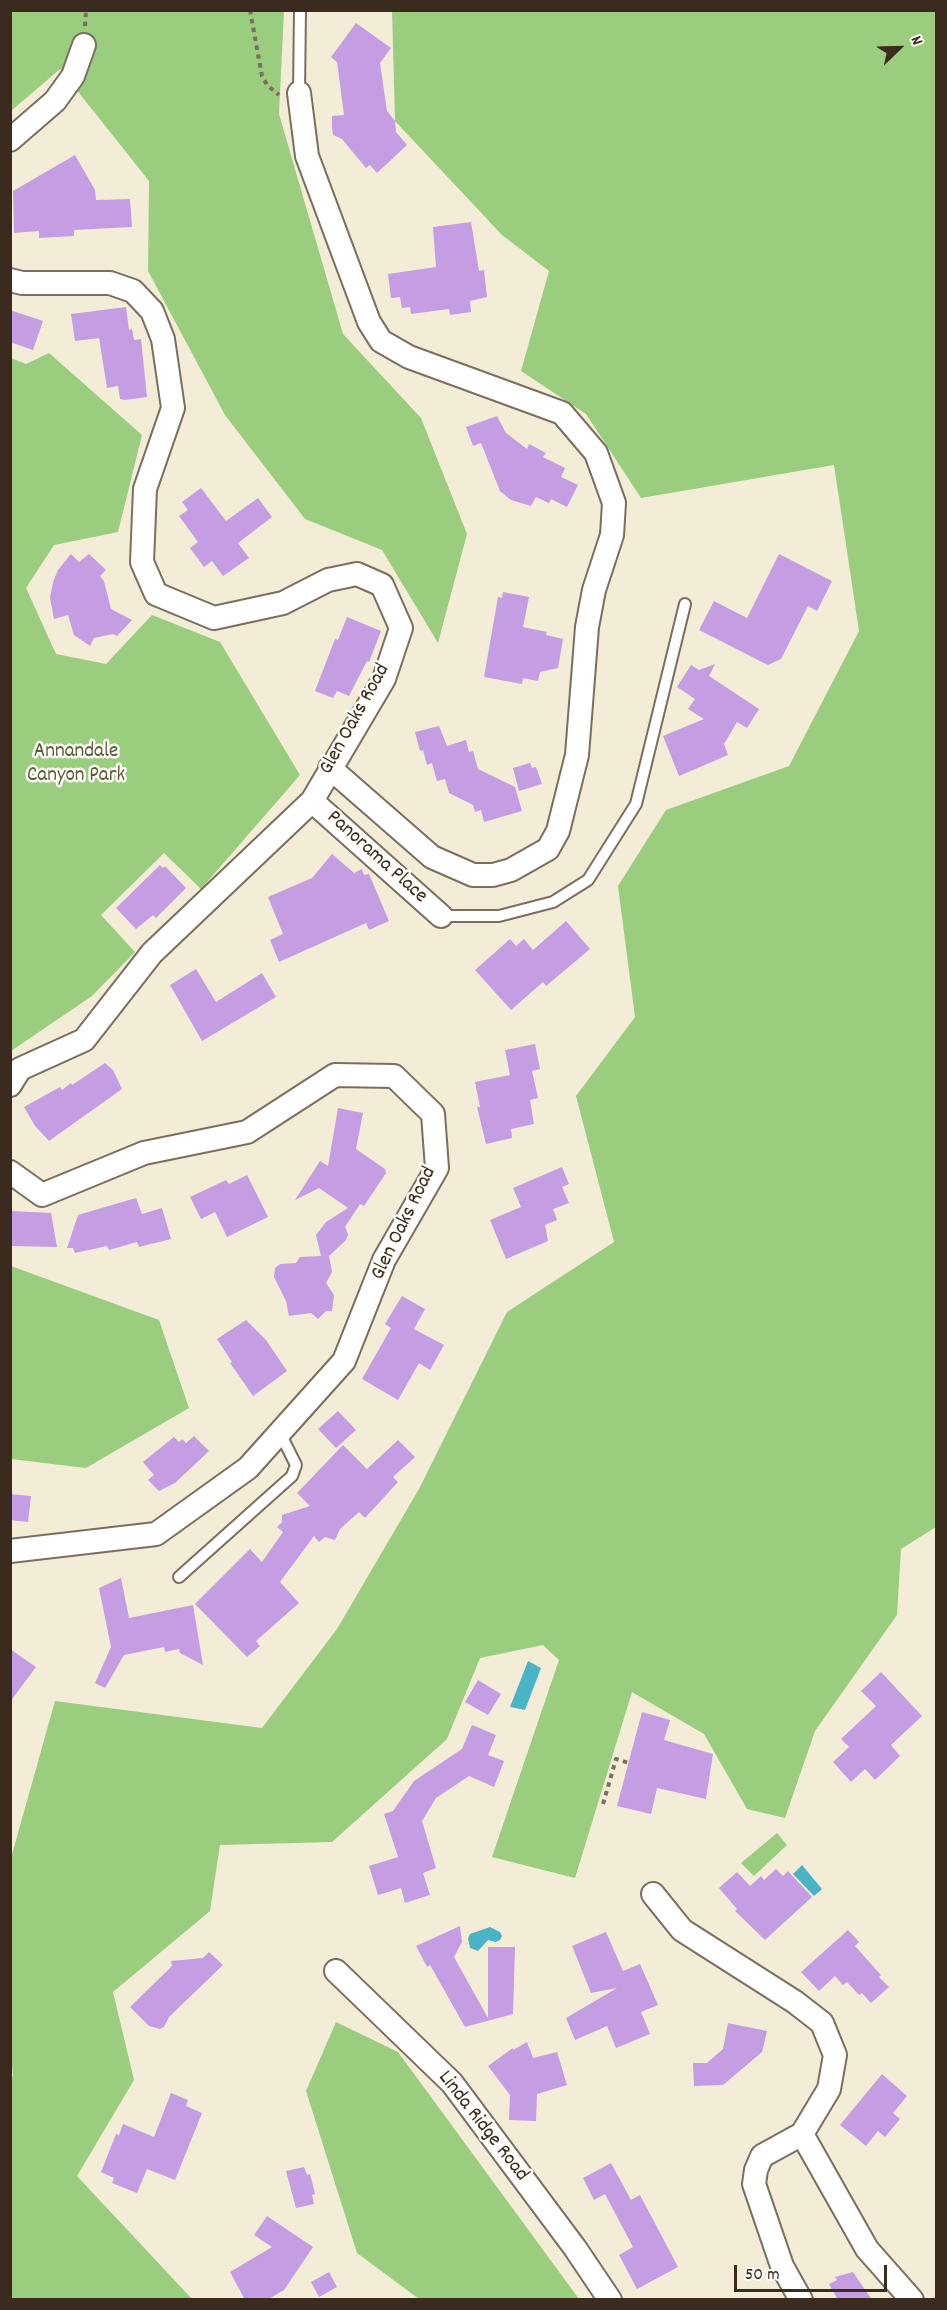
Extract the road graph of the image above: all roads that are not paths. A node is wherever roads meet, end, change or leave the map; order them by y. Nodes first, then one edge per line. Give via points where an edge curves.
1 (300, 10) edge
2 (84, 45) dead end
3 (299, 93) joint
4 (10, 140) edge
5 (10, 280) edge
6 (685, 604) dead end
7 (330, 768) junction
8 (312, 801) junction
9 (441, 916) joint
10 (10, 1085) edge
11 (10, 1173) edge
12 (280, 1432) junction
13 (10, 1551) edge
14 (179, 1577) dead end
15 (653, 1894) dead end
16 (336, 1971) dead end
17 (802, 2134) junction
18 (610, 2300) edge
19 (801, 2300) edge
20 (912, 2300) edge

1 - 3 lane
2 - 4 street via 73,76 56,101
3 - 7 street via 307,156 369,322 381,341 409,357 562,413 596,453 614,503 612,535 594,590 588,627 577,755 558,831 548,849 494,875 466,873 432,857
5 - 7 street, Glen Oaks Road via 110,284 133,291 152,311 163,339 173,408 145,489 142,562 156,594 214,618 283,603 328,580 357,574 382,585 401,628 384,679
6 - 9 lane via 636,804 588,880 553,902 499,916
7 - 8 street, Glen Oaks Road
8 - 9 street, Panorama Place
8 - 10 street, Glen Oaks Road via 152,953 84,1040 20,1070
11 - 12 street, Glen Oaks Road via 42,1195 144,1153 247,1132 334,1075 394,1076 433,1114 437,1168 384,1260 344,1361
12 - 13 street, Glen Oaks Road via 248,1468 156,1534
12 - 14 lane via 296,1465 292,1476
15 - 17 street via 682,1930 822,2023 835,2055 829,2090
16 - 18 street, Linda Ridge Road via 452,2083
17 - 19 street via 762,2156 754,2184 782,2266
17 - 20 street via 867,2249

